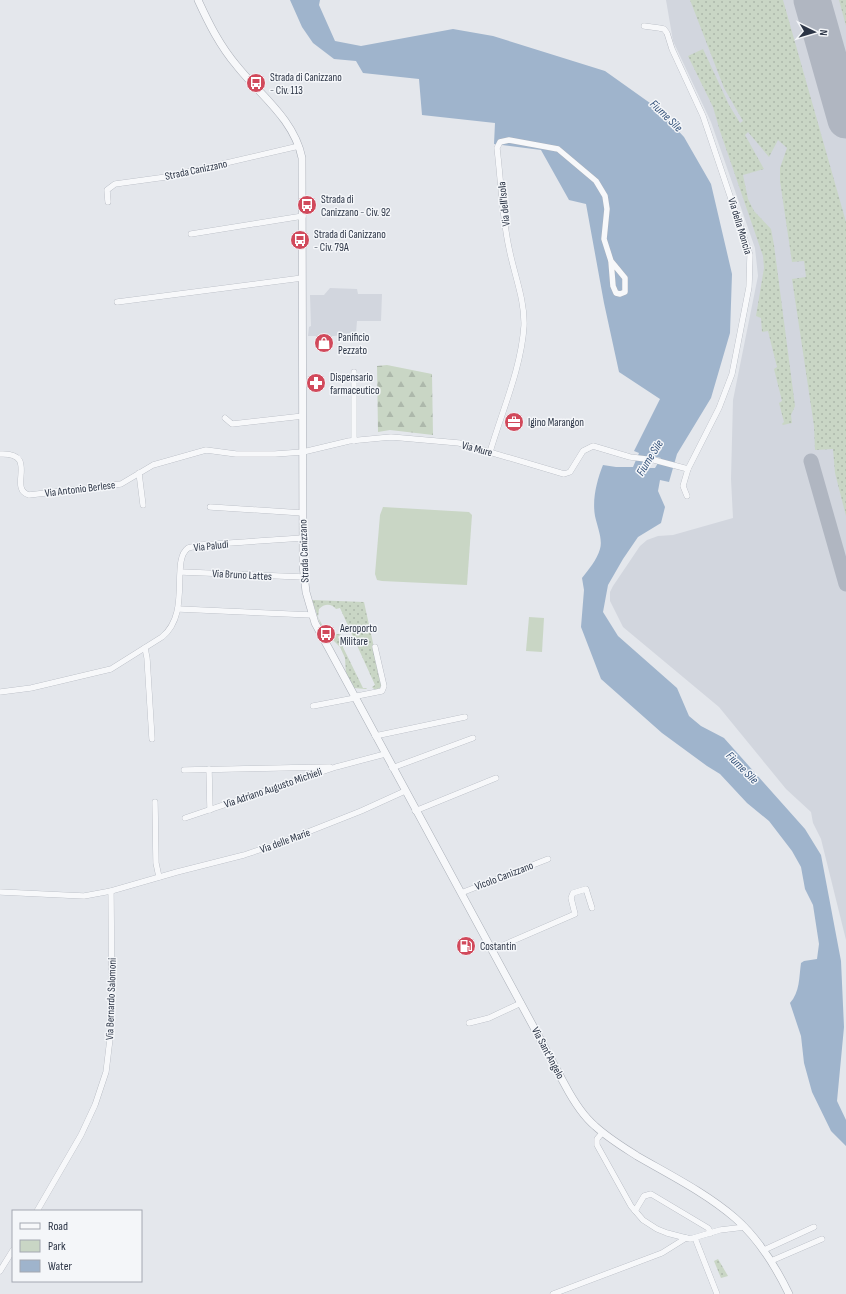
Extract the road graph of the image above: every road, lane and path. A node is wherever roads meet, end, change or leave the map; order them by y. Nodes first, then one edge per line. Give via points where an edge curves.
1 (198, 0) edge
2 (644, 26) dead end
3 (299, 146) junction
4 (108, 202) dead end
5 (303, 216) junction
6 (191, 234) dead end
7 (611, 261) junction
8 (302, 278) junction
9 (117, 302) dead end
10 (354, 372) dead end
11 (303, 416) junction
12 (225, 418) dead end
13 (354, 441) junction
14 (303, 452) junction
15 (490, 452) junction
16 (0, 454) edge
17 (688, 469) junction
18 (139, 473) junction
19 (687, 496) dead end
20 (143, 505) dead end
21 (210, 507) dead end
22 (303, 513) junction
23 (303, 538) junction
24 (181, 572) junction
25 (304, 577) junction
26 (178, 609) junction
27 (312, 615) junction
28 (375, 647) dead end
29 (145, 648) junction
30 (0, 692) edge
31 (354, 698) junction
32 (313, 706) dead end
33 (465, 716) dead end
34 (375, 736) junction
35 (472, 738) dead end
36 (152, 739) dead end
37 (385, 754) junction
38 (336, 767) junction
39 (392, 768) junction
40 (209, 769) junction
41 (184, 770) dead end
42 (496, 778) dead end
43 (405, 791) junction
44 (155, 802) dead end
45 (210, 810) junction
46 (415, 811) junction
47 (185, 818) dead end
48 (548, 859) dead end
49 (159, 877) junction
50 (112, 891) junction
51 (0, 892) edge
52 (460, 893) junction
53 (592, 908) dead end
54 (492, 950) junction
55 (521, 1003) junction
56 (469, 1023) dead end
57 (602, 1133) junction
58 (38, 1210) edge
59 (635, 1211) junction
60 (814, 1227) dead end
61 (745, 1228) junction
62 (711, 1233) junction
63 (686, 1238) junction
64 (695, 1238) junction
65 (822, 1239) dead end
66 (764, 1250) junction
67 (12, 1252) edge
68 (771, 1261) junction
69 (0, 1271) edge
70 (553, 1294) edge
71 (718, 1294) edge
72 (788, 1294) edge

1 - 3 street, Strada Canizzano via 219,43 283,117
2 - 17 street, Via della Moncia via 664,29 667,33 703,116 750,255 749,287 730,382
3 - 4 street, Strada Canizzano via 166,177 115,184 107,190
3 - 5 street, Strada Canizzano via 303,164
5 - 6 street
5 - 8 street, Strada Canizzano
7 - 7 street, Via dell'Isola via 625,278 625,292 616,293
7 - 15 street, Via dell'Isola via 604,239 607,209 605,196 596,181 558,149 509,140 500,142 498,148 509,248 524,324 518,361
8 - 9 street
8 - 11 street, Strada Canizzano
10 - 13 street
11 - 12 street via 232,424
11 - 14 street, Strada Canizzano
13 - 14 street, Via Mure
13 - 15 street, Via Mure via 410,437 459,443
14 - 18 street, Via Antonio Berlese via 236,454 206,450 153,465
14 - 22 street, Strada Canizzano
15 - 17 street, Via Mure via 566,474 590,446
16 - 18 street, Via Antonio Berlese via 18,458 21,463 21,487 24,493 29,495 116,485
17 - 19 street, Via della Moncia via 683,486
18 - 20 street
21 - 22 street
22 - 23 street, Strada Canizzano
23 - 24 street, Via Paludi via 191,547 184,552
23 - 25 street, Strada Canizzano
24 - 25 street, Via Bruno Lattes
24 - 26 street, Via Paludi
25 - 27 street, Strada Canizzano
26 - 27 street
26 - 29 street, Via Paludi via 169,631
27 - 31 street, Strada Canizzano
28 - 31 street via 383,689
29 - 30 street, Via Paludi via 110,669 30,688
29 - 36 street
31 - 32 street
31 - 34 street, Strada Canizzano
33 - 34 street
34 - 37 street, Strada Canizzano
35 - 39 street
37 - 38 street, Via Adriano Augusto Michieli
37 - 39 street, Strada Canizzano
38 - 40 street, Via Adriano Augusto Michieli
38 - 45 street, Via Adriano Augusto Michieli
39 - 43 street, Strada Canizzano
40 - 41 street, Via Adriano Augusto Michieli
40 - 45 street, Via Adriano Augusto Michieli
42 - 46 street
43 - 46 street, Via Sant'Angelo
43 - 49 street, Via delle Marie via 361,812 280,843
44 - 49 street via 156,863
45 - 47 street, Via Adriano Augusto Michieli
46 - 52 street, Via Sant'Angelo
48 - 52 street, Vicolo Canizzano
49 - 50 street, Via delle Marie
50 - 51 street, Via delle Marie via 84,896
50 - 58 street, Via Bernardo Salomoni via 112,1022 106,1072 96,1105
52 - 54 street, Via Sant'Angelo
53 - 54 street via 586,889 573,893 571,898 575,914
54 - 55 street, Via Sant'Angelo
55 - 56 street via 489,1018
55 - 57 street, Via Sant'Angelo via 576,1103
57 - 59 street via 596,1143
57 - 61 street, Via Sant'Angelo via 715,1203
59 - 62 street via 644,1196 652,1194 708,1228
59 - 63 street via 657,1229
60 - 66 street
61 - 62 street via 724,1229
61 - 66 street, Via Sant'Angelo
62 - 64 street
63 - 64 street
63 - 70 street via 662,1253
64 - 71 street
65 - 68 street
66 - 68 street, Via Sant'Angelo
67 - 69 street
68 - 72 street, Via Sant'Angelo

